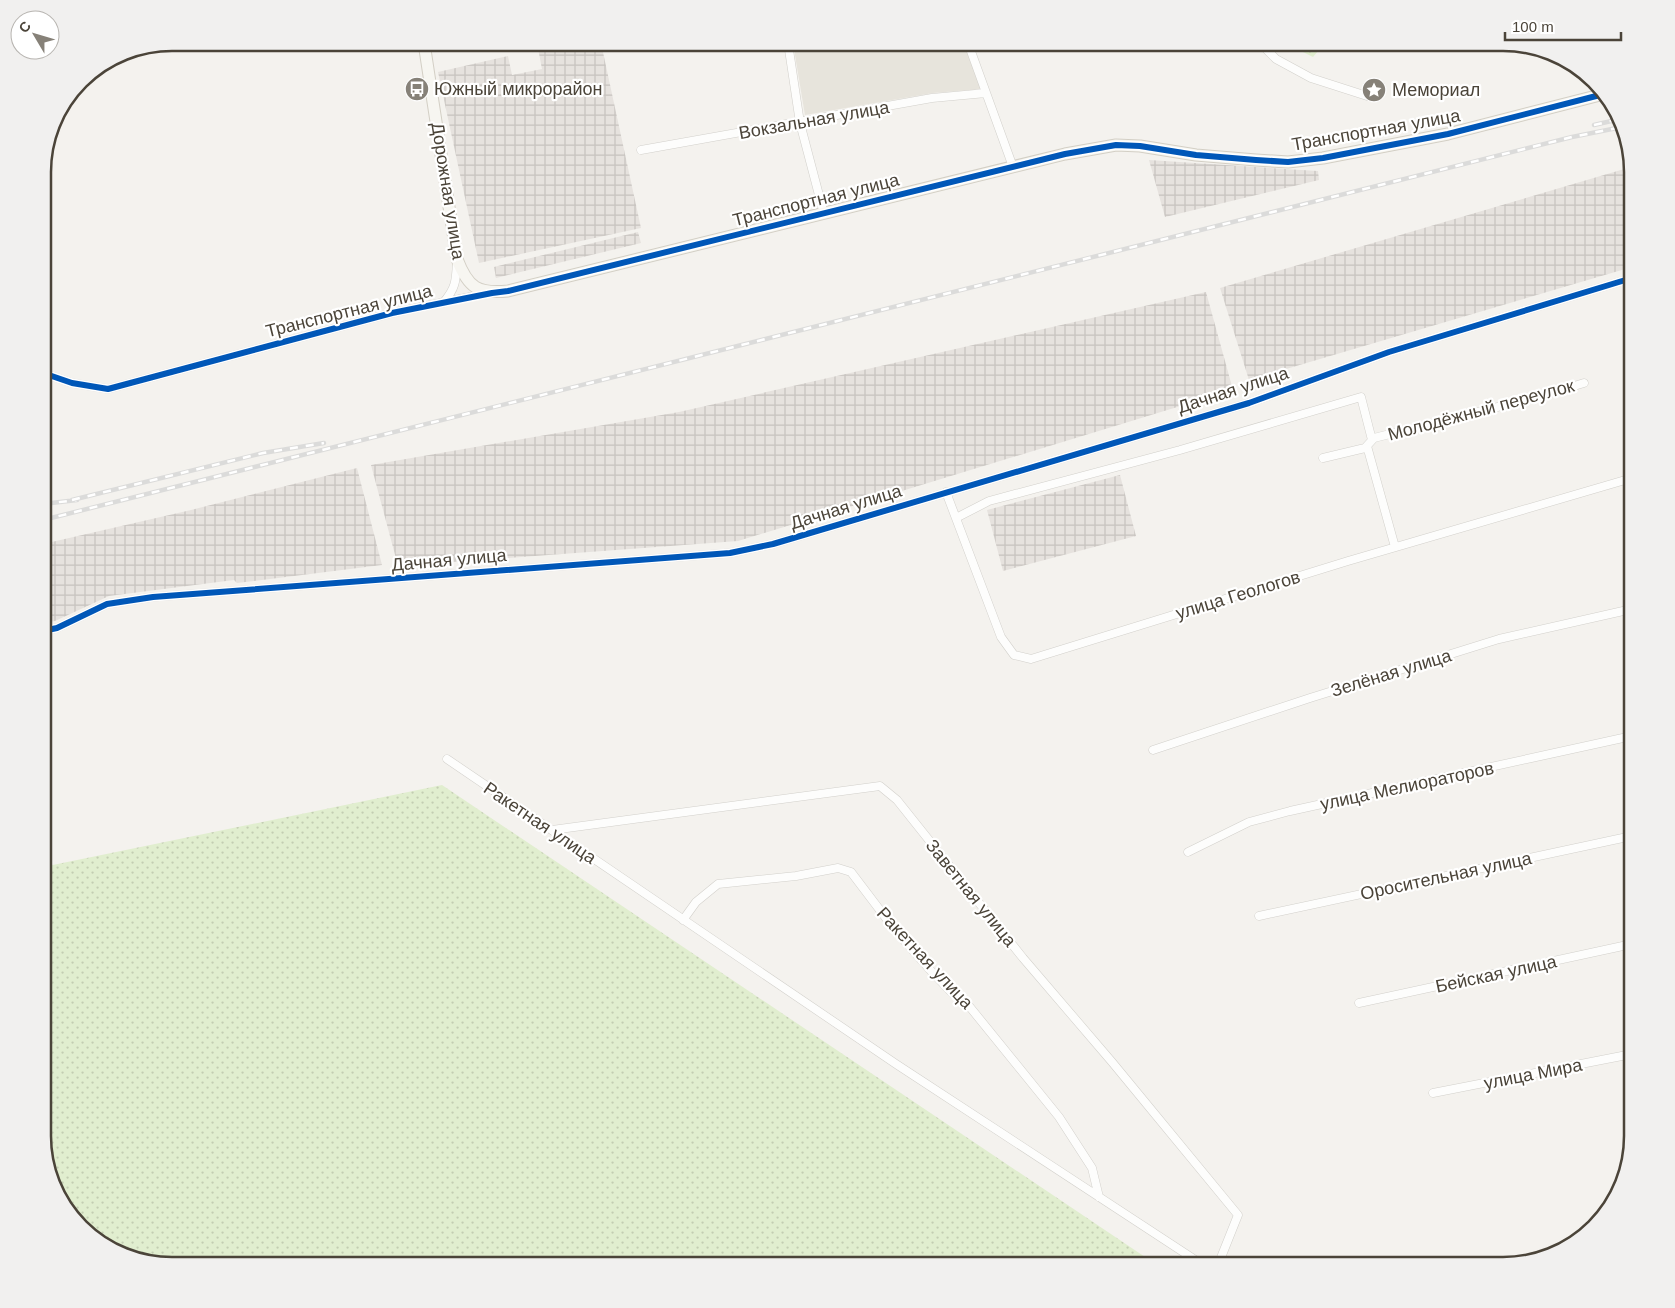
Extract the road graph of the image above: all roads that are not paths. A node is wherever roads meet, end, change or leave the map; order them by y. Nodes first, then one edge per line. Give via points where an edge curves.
1 (971, 51) edge
2 (1269, 51) edge
3 (425, 52) edge
4 (789, 52) edge
5 (986, 92) junction
6 (1368, 96) dead end
7 (1597, 96) edge
8 (800, 123) junction
9 (641, 150) dead end
10 (1013, 167) junction
11 (824, 214) junction
12 (457, 259) junction
13 (1624, 280) edge
14 (492, 293) junction
15 (443, 303) junction
16 (52, 376) edge
17 (1584, 383) dead end
18 (1369, 443) junction
19 (1323, 458) dead end
20 (1624, 480) edge
21 (946, 492) junction
22 (956, 518) junction
23 (1395, 547) junction
24 (1624, 611) edge
25 (52, 629) edge
26 (1624, 738) edge
27 (1153, 750) dead end
28 (447, 759) dead end
29 (552, 830) junction
30 (1624, 838) edge
31 (1188, 852) dead end
32 (1259, 916) dead end
33 (683, 920) junction
34 (1624, 946) edge
35 (1359, 1004) dead end
36 (1624, 1056) edge
37 (1433, 1093) dead end
38 (1099, 1197) junction
39 (1189, 1257) edge
40 (1222, 1257) edge

1 - 5 street
2 - 6 street via 1312,78
3 - 12 street, Дорожная улица
4 - 8 street
5 - 8 street, Вокзальная улица via 932,98
5 - 10 street
7 - 10 street, Транспортная улица via 1448,134 1323,158 1288,162 1256,160 1116,145
8 - 9 street, Вокзальная улица
8 - 11 street
10 - 11 street, Транспортная улица
11 - 14 street, Транспортная улица
12 - 14 street, Дорожная улица via 470,284
12 - 15 street via 456,282
13 - 21 street, Дачная улица via 1389,352 1249,403
14 - 15 street, Транспортная улица
15 - 16 street, Транспортная улица via 392,313 108,389
17 - 18 street, Молодёжный переулок via 1374,438
18 - 19 street, Молодёжный переулок via 1365,448
18 - 22 street via 1361,397 989,501
18 - 23 street
20 - 23 street, улица Геологов
21 - 22 street, улица Геологов
21 - 25 street, Дачная улица via 773,544 730,553 153,597 106,604
22 - 23 street, улица Геологов via 1001,637 1014,655 1031,659
24 - 27 street, Зелёная улица via 1499,639
26 - 31 street, улица Мелиораторов via 1290,811 1249,822
28 - 29 street, Ракетная улица
29 - 33 street, Ракетная улица
29 - 40 street, Заветная улица via 880,786 897,800 1023,958 1238,1215
30 - 32 street, Оросительная улица
33 - 38 street, Ракетная улица
33 - 38 street, Ракетная улица via 696,902 718,884 838,868 851,872 895,930 953,994 965,1001 1059,1117 1092,1168
34 - 35 street, Бейская улица
36 - 37 street, улица Мира
38 - 39 street, Ракетная улица

